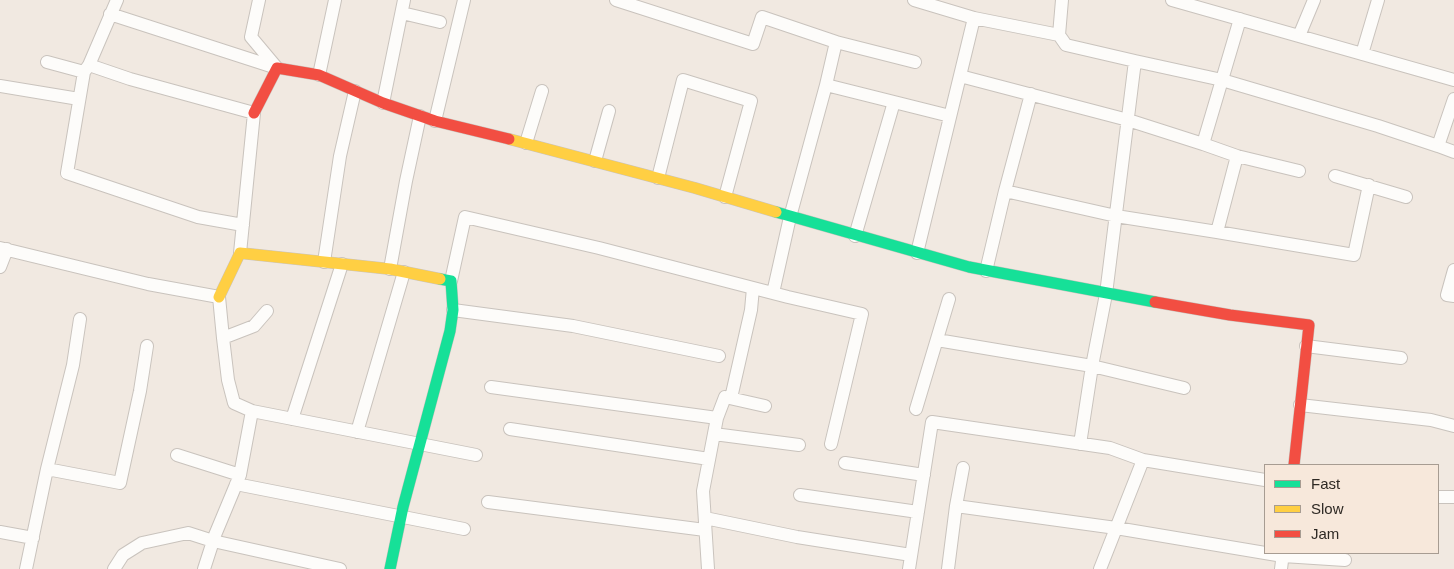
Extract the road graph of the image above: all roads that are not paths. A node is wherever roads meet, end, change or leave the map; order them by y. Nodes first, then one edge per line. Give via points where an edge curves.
1 (116, 0) edge
2 (258, 0) edge
3 (335, 0) edge
4 (464, 0) edge
5 (616, 0) edge
6 (914, 0) edge
7 (1062, 0) edge
8 (1172, 0) edge
9 (1314, 0) edge
10 (1378, 0) edge
11 (403, 6) edge
12 (110, 14) junction
13 (974, 18) junction
14 (1240, 19) junction
15 (440, 22) dead end
16 (1059, 35) junction
17 (1299, 36) junction
18 (836, 42) junction
19 (1362, 54) junction
20 (1135, 61) junction
21 (47, 62) dead end
22 (915, 62) dead end
23 (276, 68) junction
24 (86, 69) junction
25 (319, 75) junction
26 (960, 76) junction
27 (1222, 80) junction
28 (1454, 80) edge
29 (826, 85) junction
30 (0, 86) edge
31 (355, 91) junction
32 (542, 91) dead end
33 (1031, 94) junction
34 (79, 99) junction
35 (1454, 99) edge
36 (894, 102) junction
37 (383, 104) junction
38 (609, 111) dead end
39 (254, 113) junction
40 (420, 116) junction
41 (950, 116) junction
42 (1128, 120) junction
43 (435, 121) junction
44 (526, 143) junction
45 (1203, 144) junction
46 (1438, 146) junction
47 (1454, 152) edge
48 (1237, 156) junction
49 (595, 161) junction
50 (1299, 171) dead end
51 (1335, 176) dead end
52 (658, 178) junction
53 (1369, 185) junction
54 (1005, 191) junction
55 (1406, 196) dead end
56 (725, 197) junction
57 (1116, 216) junction
58 (790, 217) junction
59 (243, 225) junction
60 (1216, 232) junction
61 (855, 236) junction
62 (4, 248) edge
63 (240, 252) junction
64 (917, 253) junction
65 (324, 262) junction
66 (342, 264) junction
67 (0, 267) edge
68 (390, 270) junction
69 (1454, 270) edge
70 (986, 271) junction
71 (404, 272) junction
72 (451, 281) junction
73 (753, 288) junction
74 (773, 293) junction
75 (1106, 294) junction
76 (219, 296) junction
77 (1454, 296) edge
78 (949, 299) dead end
79 (453, 310) junction
80 (267, 311) dead end
81 (80, 320) dead end
82 (223, 338) junction
83 (937, 340) junction
84 (147, 346) dead end
85 (1306, 346) junction
86 (719, 356) dead end
87 (1401, 358) dead end
88 (1092, 366) junction
89 (491, 387) dead end
90 (1184, 388) dead end
91 (731, 398) junction
92 (1300, 405) junction
93 (765, 406) dead end
94 (916, 409) dead end
95 (252, 411) junction
96 (717, 418) junction
97 (292, 419) junction
98 (1454, 426) edge
99 (510, 430) dead end
100 (357, 432) junction
101 (714, 434) junction
102 (420, 444) junction
103 (831, 444) dead end
104 (1080, 444) junction
105 (799, 446) dead end
106 (177, 455) dead end
107 (476, 455) dead end
108 (709, 459) junction
109 (1144, 460) junction
110 (845, 463) dead end
111 (1294, 464) edge
112 (963, 468) dead end
113 (47, 469) junction
114 (924, 475) junction
115 (238, 480) junction
116 (1264, 480) edge
117 (800, 495) dead end
118 (1439, 496) edge
119 (1454, 497) edge
120 (488, 502) dead end
121 (956, 506) junction
122 (918, 512) junction
123 (401, 517) junction
124 (705, 524) junction
125 (1116, 528) junction
126 (464, 529) dead end
127 (0, 532) edge
128 (33, 538) junction
129 (213, 541) junction
130 (911, 555) junction
131 (1282, 559) edge
132 (1345, 560) dead end
133 (951, 568) edge
134 (26, 569) edge
135 (114, 569) edge
136 (204, 569) edge
137 (340, 569) edge
138 (390, 569) edge
139 (708, 569) edge
140 (908, 569) edge
141 (1100, 569) edge

1 - 12 street
2 - 23 street via 251,37
3 - 25 street
4 - 43 street
5 - 18 street via 753,44 762,17
6 - 13 street
7 - 16 street
8 - 14 street
9 - 17 street
10 - 19 street
11 - 15 street
11 - 37 street
12 - 23 street
12 - 24 street
13 - 16 street
13 - 26 street
14 - 17 street
14 - 27 street
16 - 20 street via 1066,45
17 - 19 street
18 - 22 street
18 - 29 street
19 - 28 street
20 - 27 street
20 - 42 street
21 - 24 street
23 - 25 street
23 - 39 street
24 - 34 street
24 - 39 street
25 - 31 street
26 - 33 street
26 - 41 street
27 - 45 street
27 - 46 street
29 - 36 street
29 - 58 street
30 - 34 street
31 - 37 street
31 - 65 street via 340,156
32 - 44 street
33 - 42 street
33 - 54 street
34 - 59 street via 67,173 198,217
35 - 46 street
36 - 41 street
36 - 61 street
37 - 40 street
38 - 49 street
39 - 59 street
40 - 43 street
40 - 68 street
41 - 64 street
42 - 45 street
42 - 57 street
43 - 44 street
44 - 49 street
45 - 48 street
46 - 47 street
48 - 50 street
48 - 60 street
49 - 52 street
51 - 53 street
52 - 56 street
52 - 56 street via 683,80 751,101
53 - 55 street
53 - 60 street via 1354,255
54 - 57 street
54 - 70 street
56 - 58 street
57 - 60 street
57 - 75 street
58 - 61 street
58 - 74 street
59 - 63 street
61 - 64 street
62 - 67 street
62 - 76 street via 148,284
63 - 65 street
63 - 76 street
64 - 70 street
65 - 66 street
66 - 68 street
66 - 97 street
68 - 71 street
69 - 77 street via 1448,295
70 - 75 street
71 - 72 street
71 - 100 street
72 - 73 street via 465,217
72 - 79 street
73 - 74 street
73 - 91 street
74 - 103 street via 862,314
75 - 85 street via 1309,325
75 - 88 street
76 - 82 street
78 - 83 street
79 - 86 street via 573,326
79 - 102 street
80 - 82 street via 254,326
81 - 113 street via 73,365
82 - 95 street via 234,403
83 - 88 street
83 - 94 street
84 - 113 street via 120,483
85 - 87 street
85 - 92 street
88 - 90 street
88 - 104 street
89 - 96 street
91 - 93 street
91 - 96 street via 725,397
92 - 98 street via 1431,420
92 - 111 street
95 - 97 street
95 - 115 street
96 - 101 street
97 - 100 street
99 - 108 street
100 - 102 street
101 - 105 street
101 - 108 street
102 - 107 street
102 - 123 street
104 - 109 street via 1110,448
104 - 114 street via 932,422
106 - 115 street
108 - 124 street via 703,491
109 - 116 street
109 - 125 street
110 - 114 street
112 - 121 street
113 - 128 street
114 - 122 street
115 - 123 street
115 - 129 street
117 - 122 street
118 - 119 street
120 - 124 street
121 - 125 street
121 - 133 street
122 - 130 street
123 - 126 street
123 - 138 street
124 - 130 street
124 - 139 street
125 - 131 street
125 - 141 street
127 - 128 street
128 - 134 street
129 - 135 street via 188,533 142,542 123,556
129 - 136 street
129 - 137 street
130 - 140 street
131 - 132 street

